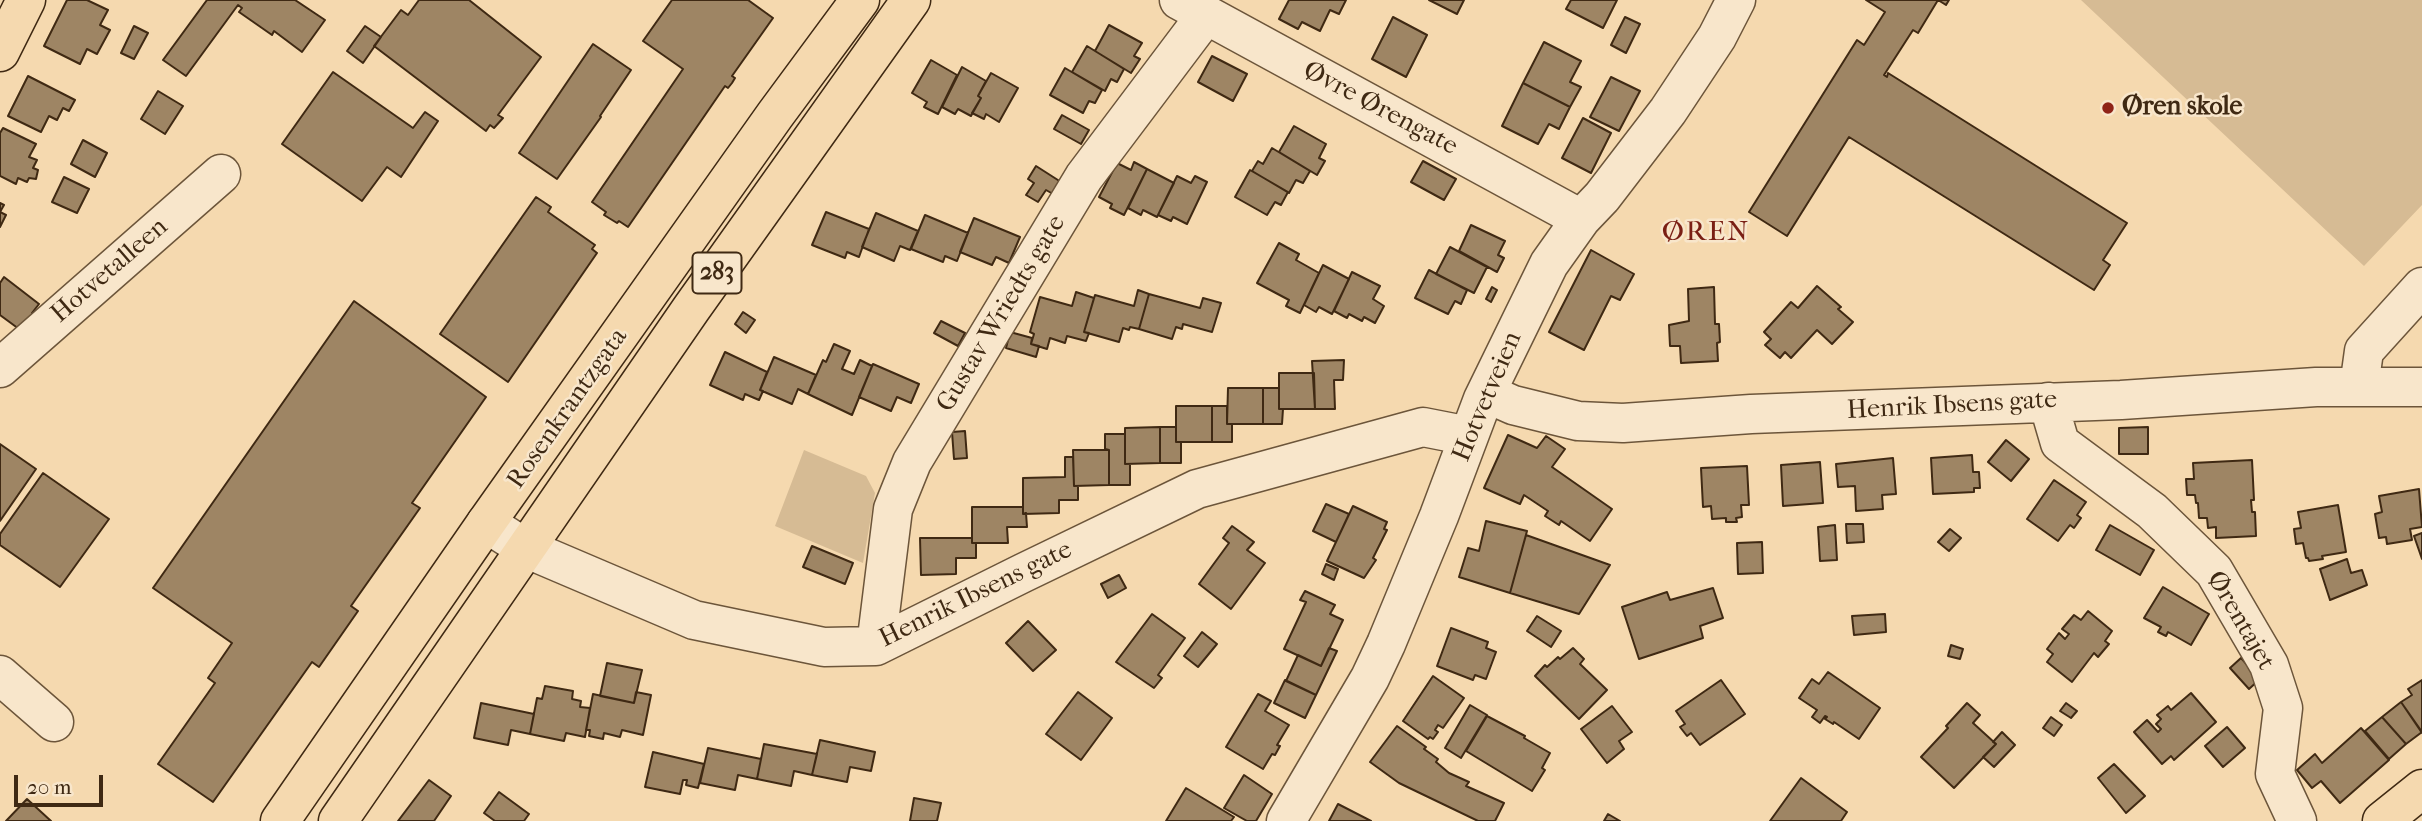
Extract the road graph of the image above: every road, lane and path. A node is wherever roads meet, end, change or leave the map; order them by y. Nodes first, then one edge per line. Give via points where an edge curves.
1 (26, 0) edge
2 (860, 0) edge
3 (911, 0) edge
4 (1716, 0) edge
5 (1736, 0) edge
6 (1193, 8) edge
7 (1717, 37) junction
8 (0, 51) edge
9 (220, 174) dead end
10 (1581, 219) junction
11 (2422, 287) edge
12 (0, 368) edge
13 (2359, 387) junction
14 (2422, 387) edge
15 (1486, 393) junction
16 (2048, 402) junction
17 (1469, 436) junction
18 (486, 523) junction
19 (525, 548) junction
20 (876, 646) junction
21 (0, 675) edge
22 (54, 722) dead end
23 (2422, 789) edge
24 (280, 821) edge
25 (338, 821) edge
26 (1286, 821) edge
27 (2297, 821) edge
28 (2382, 821) edge

1 - 8 main road
2 - 18 main road, Rosenkrantzgata / 283
3 - 19 main road, Rosenkrantzgata / 283
4 - 7 street
5 - 7 street, Hotvetveien
6 - 10 street, Øvre Ørengate
6 - 20 street, Gustav Wriedts gate via 1084,177 912,462 893,509
7 - 10 street, Hotvetveien via 1668,111
9 - 12 street, Hotvetalleen
10 - 15 street, Hotvetveien via 1549,264
11 - 13 street via 2364,351
13 - 14 street, Henrik Ibsens gate
13 - 16 street, Henrik Ibsens gate
15 - 16 street, Henrik Ibsens gate via 1568,419 1623,423
15 - 17 street, Hotvetveien
16 - 27 street, Ørentajet via 2060,443 2152,511 2214,571 2269,665 2283,708 2275,774
17 - 20 street, Henrik Ibsens gate via 1423,427 1197,489
17 - 26 street, Hotvetveien via 1381,655
18 - 19 street, Henrik Ibsens gate
18 - 24 main road, Rosenkrantzgata / 283
19 - 20 street, Henrik Ibsens gate via 694,620 824,647
19 - 25 main road, Rosenkrantzgata / 283
21 - 22 street
23 - 28 main road

